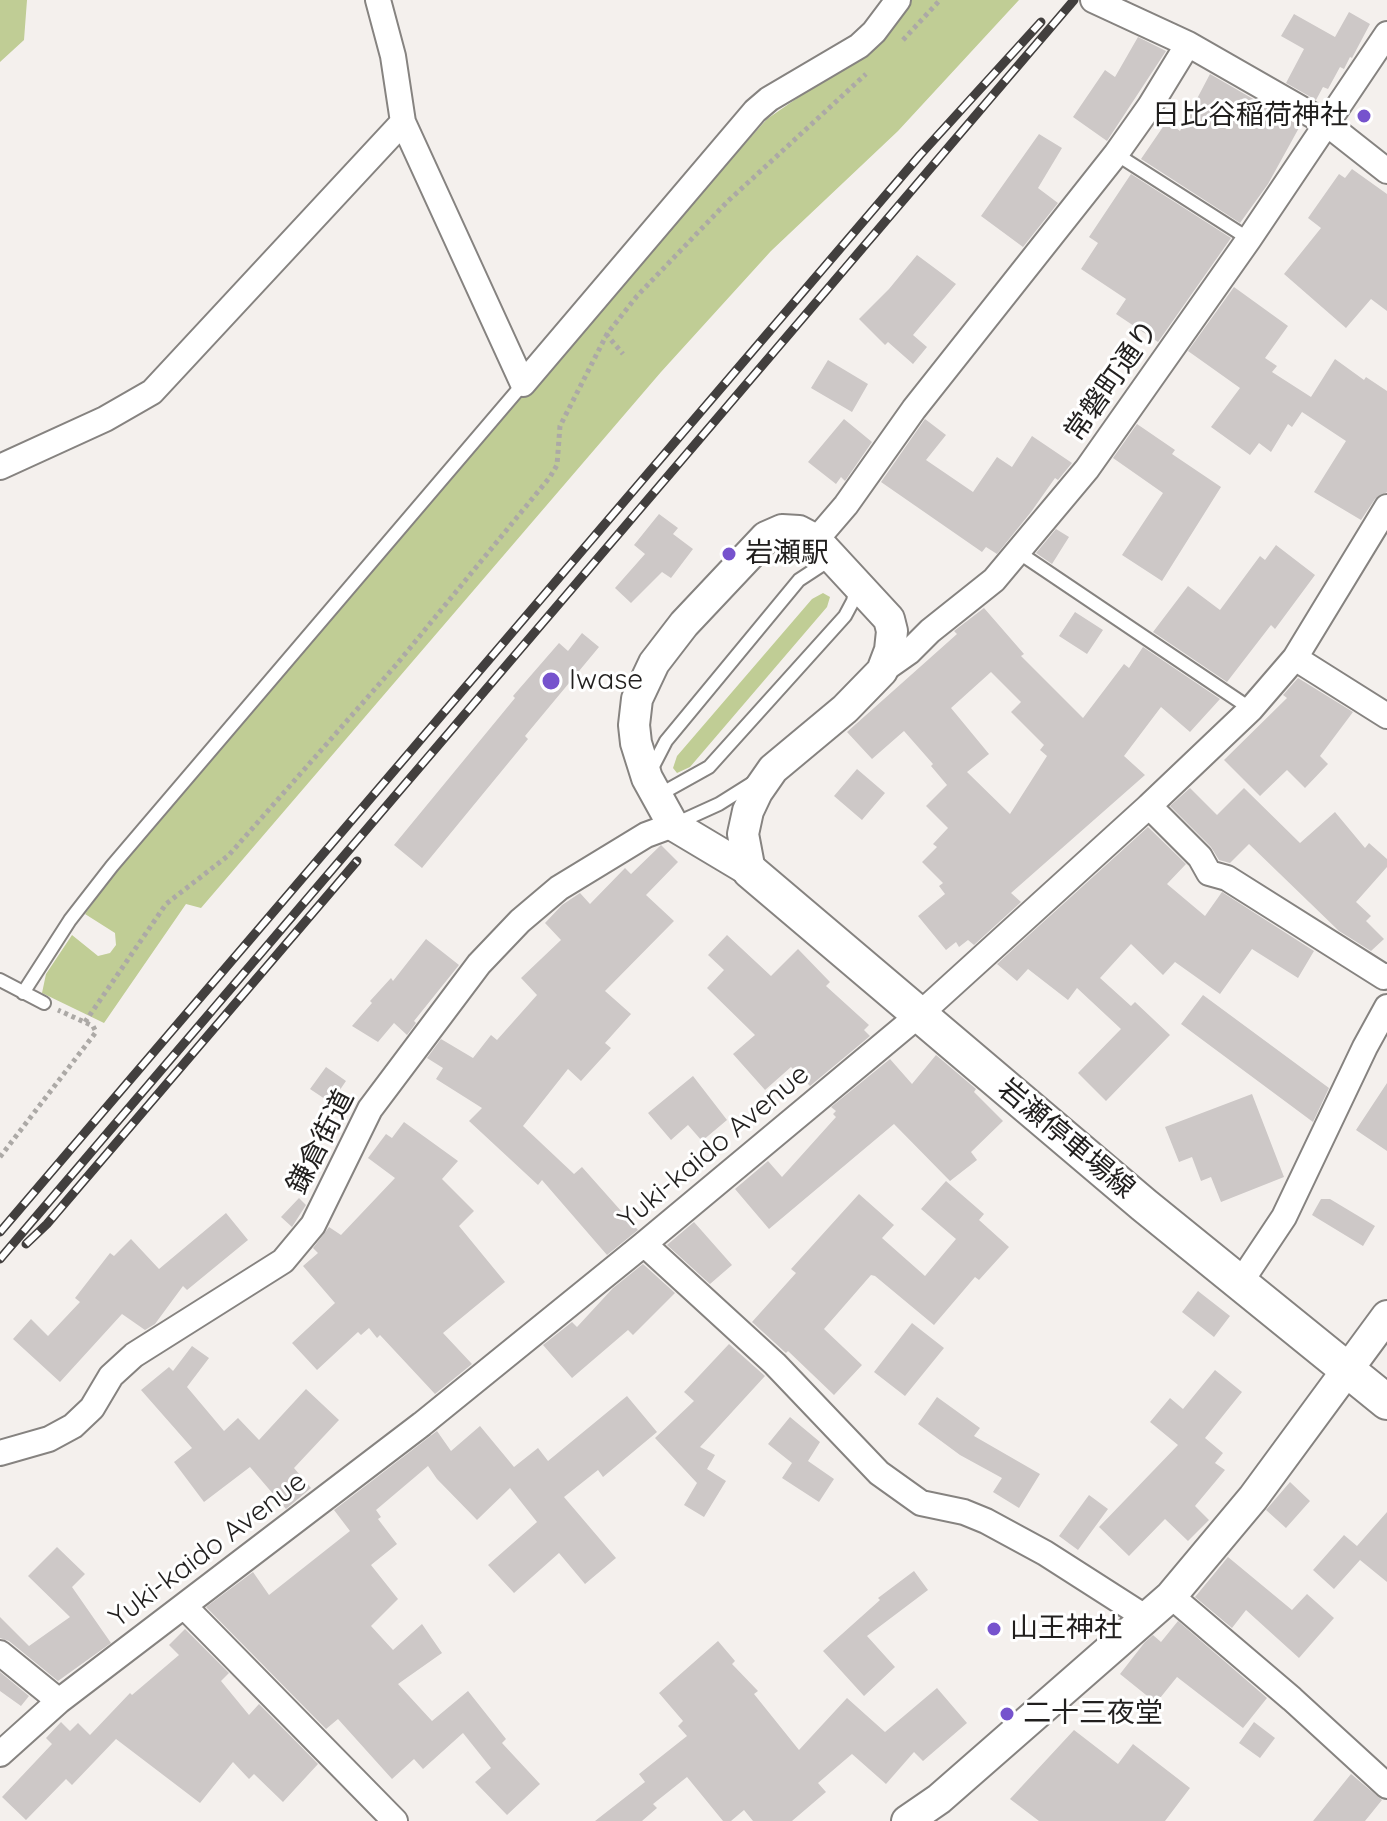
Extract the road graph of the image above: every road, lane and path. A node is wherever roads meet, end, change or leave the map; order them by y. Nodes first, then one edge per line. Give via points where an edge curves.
1 (378, 0) edge
2 (898, 0) edge
3 (940, 0) edge
4 (1093, 0) edge
5 (1387, 34) edge
6 (902, 41) dead end
7 (1188, 44) junction
8 (868, 72) dead end
9 (403, 122) junction
10 (1326, 123) junction
11 (1116, 154) junction
12 (1387, 171) edge
13 (1249, 239) junction
14 (523, 384) junction
15 (0, 467) edge
16 (1387, 507) edge
17 (825, 549) junction
18 (1018, 552) junction
19 (856, 585) junction
20 (889, 619) junction
21 (930, 631) junction
22 (1295, 658) junction
23 (882, 671) junction
24 (1251, 709) junction
25 (1387, 716) edge
26 (773, 769) junction
27 (651, 787) junction
28 (1149, 806) junction
29 (673, 825) junction
30 (750, 871) junction
31 (1387, 976) edge
32 (0, 980) edge
33 (23, 993) junction
34 (44, 1003) joint
35 (1387, 1007) edge
36 (920, 1014) junction
37 (85, 1022) junction
38 (0, 1157) edge
39 (644, 1244) junction
40 (1240, 1283) junction
41 (1387, 1316) edge
42 (1349, 1371) junction
43 (1387, 1402) edge
44 (0, 1453) edge
45 (1171, 1596) junction
46 (184, 1606) junction
47 (1145, 1617) junction
48 (0, 1653) edge
49 (59, 1701) junction
50 (0, 1754) edge
51 (1387, 1786) edge
52 (395, 1821) edge
53 (907, 1821) edge

1 - 9 street
2 - 14 street via 859,46 755,111
3 - 6 path
4 - 7 street
5 - 10 street
7 - 10 street
7 - 11 street
8 - 37 path via 689,240 607,334 560,426 557,465 550,477 396,665 229,855 166,904
9 - 14 street
9 - 15 street via 152,392
10 - 12 street
10 - 13 street
11 - 13 lane
11 - 17 street via 914,409 846,505
13 - 18 street, 常磐町通り via 1087,469
14 - 33 lane via 112,866
16 - 22 street, Yuki-kaido Avenue
17 - 19 street
17 - 27 lane via 666,741
17 - 27 street via 799,531 782,530 766,537 654,663 637,699 634,725
18 - 21 street, 常磐町通り via 994,580
18 - 24 lane
19 - 20 street
19 - 27 lane via 845,616 709,767
20 - 21 street
20 - 23 street via 890,650
21 - 23 street, 常磐町通り
22 - 24 street, Yuki-kaido Avenue
22 - 25 street
23 - 26 street
24 - 28 street, Yuki-kaido Avenue
26 - 29 lane via 719,804
26 - 30 street via 748,811 743,834
27 - 29 street
28 - 31 street via 1209,873 1227,878
28 - 36 street, Yuki-kaido Avenue
29 - 30 street
29 - 44 street, 鎌倉街道 via 646,835 559,888 479,964 370,1109 313,1225 283,1261 134,1355 73,1426
30 - 36 main road, 岩瀬停車場線
32 - 33 lane
33 - 34 lane
34 - 37 path
35 - 40 street via 1284,1217
36 - 39 street, Yuki-kaido Avenue
36 - 40 main road, 岩瀬停車場線
37 - 38 path via 96,1032 91,1040
39 - 46 street, Yuki-kaido Avenue via 422,1424
39 - 47 street via 775,1364 879,1473 921,1503 986,1521
40 - 42 main road, 岩瀬停車場線
41 - 42 street
42 - 43 main road, 岩瀬停車場線
42 - 45 street
45 - 47 street
45 - 51 street
46 - 49 street, Yuki-kaido Avenue
46 - 52 street
47 - 53 street via 939,1799
48 - 49 street
49 - 50 street, Yuki-kaido Avenue

